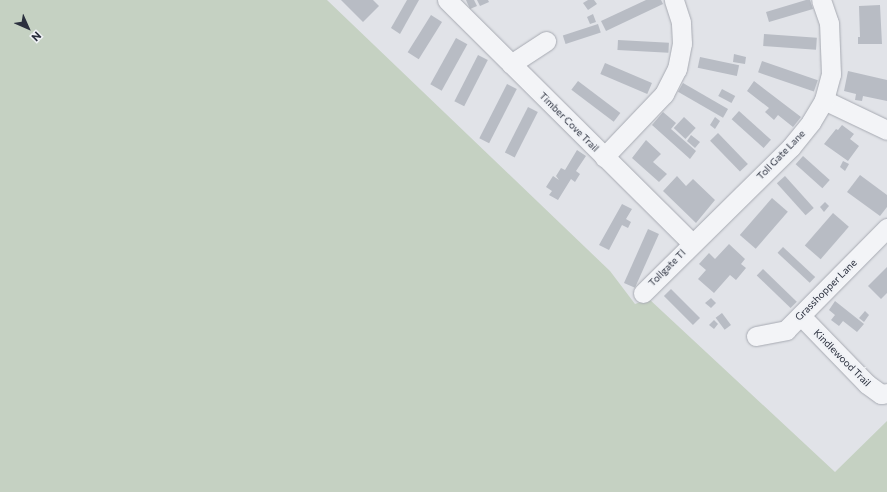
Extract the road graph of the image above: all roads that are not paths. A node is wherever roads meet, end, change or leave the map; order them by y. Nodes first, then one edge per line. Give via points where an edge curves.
1 (447, 0) edge
2 (674, 0) edge
3 (821, 0) edge
4 (546, 41) dead end
5 (511, 64) junction
6 (824, 100) junction
7 (887, 130) edge
8 (604, 156) junction
9 (887, 228) edge
10 (692, 243) junction
11 (642, 293) dead end
12 (801, 316) junction
13 (756, 336) dead end
14 (887, 393) edge

1 - 5 street, Timber Cove Trail
2 - 8 street via 681,22 682,43 677,69 664,94
3 - 6 street, Toll Gate Lane via 829,23 832,50 831,74
4 - 5 street
5 - 8 street, Timber Cove Trail
6 - 7 street
6 - 10 street, Toll Gate Lane via 812,122 791,147
8 - 10 street, Timber Cove Trail
9 - 12 street, Grasshopper Lane
10 - 11 street, Tollgate Tl
12 - 13 street, Grasshopper Lane via 786,330
12 - 14 street, Kindlewood Trail via 867,384 881,394

